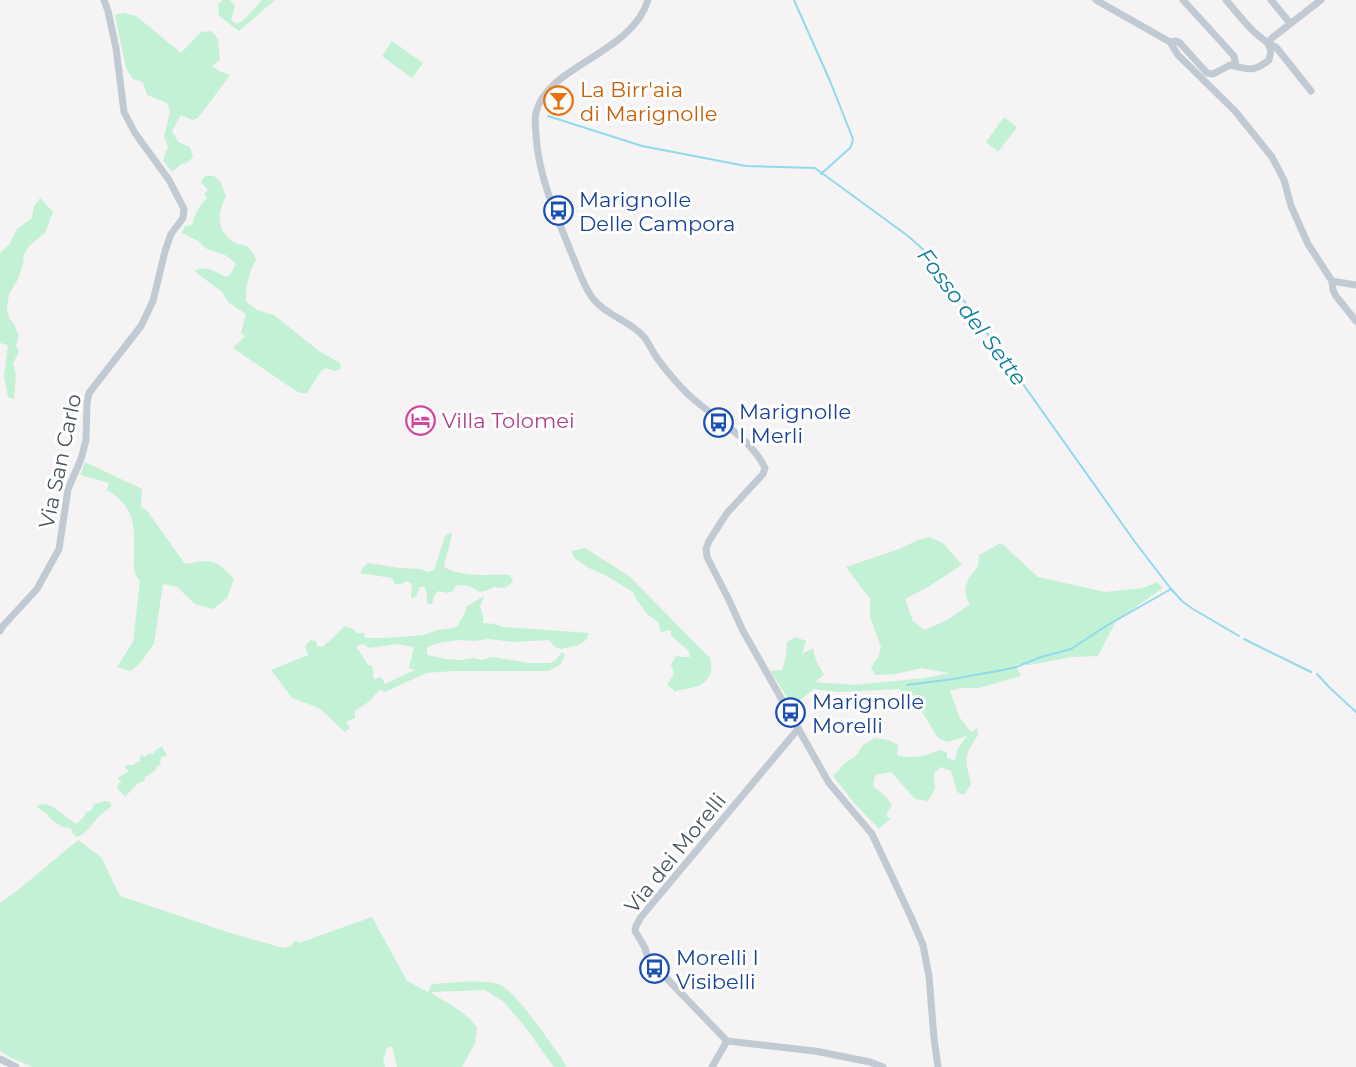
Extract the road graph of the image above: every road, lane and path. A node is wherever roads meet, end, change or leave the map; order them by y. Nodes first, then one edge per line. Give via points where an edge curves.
1 (104, 0) edge
2 (648, 0) edge
3 (1096, 0) edge
4 (1183, 0) edge
5 (1226, 0) edge
6 (1271, 0) edge
7 (1321, 0) edge
8 (1290, 23) junction
9 (1170, 42) junction
10 (1269, 44) junction
11 (1236, 66) junction
12 (1311, 91) dead end
13 (1332, 281) junction
14 (1356, 285) edge
15 (1356, 321) edge
16 (0, 631) edge
17 (798, 729) junction
18 (727, 1041) junction
19 (0, 1059) edge
20 (16, 1067) edge
21 (712, 1067) edge
22 (883, 1067) edge
23 (938, 1067) edge

1 - 16 street, Via San Carlo via 116,48 124,112 181,201 183,218 171,234 153,301 141,326 88,393 86,440 68,489 59,549 37,589
2 - 17 street via 632,29 542,98 535,116 540,166 553,207 594,301 637,330 689,395 761,459 763,474 727,513 709,541 707,557
3 - 9 street
4 - 11 street via 1234,56
5 - 10 street
6 - 8 street
7 - 8 street
8 - 10 street
9 - 11 street via 1180,43 1207,73
9 - 13 street via 1178,55 1235,111 1272,158 1308,243
10 - 11 street via 1269,60 1243,70
10 - 12 street via 1276,47
13 - 14 street
13 - 15 street via 1336,296
17 - 18 street, Via dei Morelli via 636,926 648,958
17 - 23 street via 829,783 872,834 923,945
18 - 21 street
18 - 22 street via 815,1051
19 - 20 street

